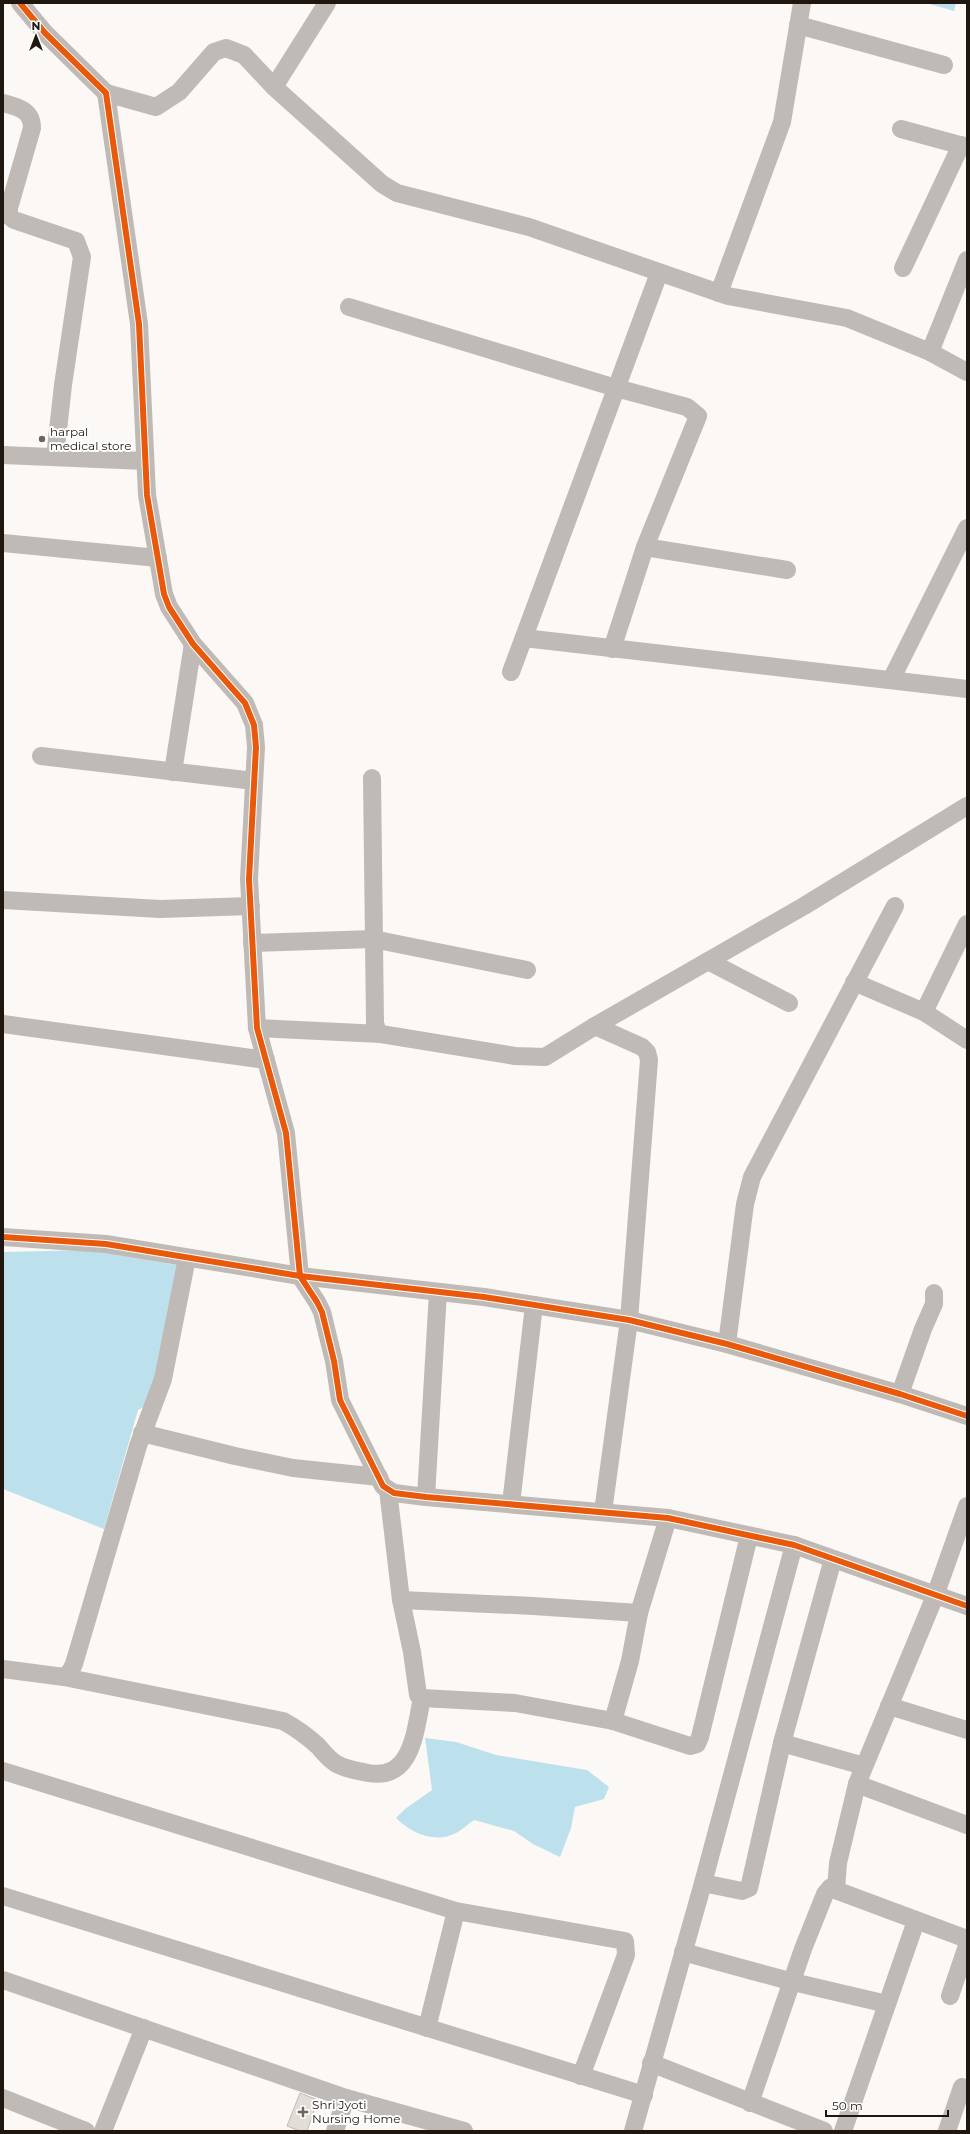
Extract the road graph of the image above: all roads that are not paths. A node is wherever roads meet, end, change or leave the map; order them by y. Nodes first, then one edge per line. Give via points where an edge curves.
1 (20, 3) edge
2 (327, 3) edge
3 (802, 3) edge
4 (798, 25) junction
5 (944, 65) dead end
6 (274, 87) junction
7 (106, 93) junction
8 (3, 103) edge
9 (901, 129) dead end
10 (964, 146) edge
11 (967, 260) edge
12 (903, 268) dead end
13 (659, 273) junction
14 (719, 293) junction
15 (349, 307) dead end
16 (930, 352) junction
17 (967, 372) edge
18 (616, 388) junction
19 (3, 455) edge
20 (55, 457) junction
21 (145, 461) junction
22 (967, 528) edge
23 (3, 543) edge
24 (645, 547) junction
25 (158, 558) junction
26 (787, 570) dead end
27 (524, 638) junction
28 (193, 644) junction
29 (612, 649) junction
30 (511, 672) dead end
31 (891, 680) junction
32 (967, 689) edge
33 (41, 756) dead end
34 (173, 772) junction
35 (372, 778) dead end
36 (254, 781) junction
37 (967, 806) edge
38 (3, 900) edge
39 (251, 906) junction
40 (894, 906) dead end
41 (967, 924) edge
42 (373, 939) junction
43 (252, 943) junction
44 (708, 961) junction
45 (527, 970) dead end
46 (854, 982) junction
47 (789, 1003) dead end
48 (924, 1012) junction
49 (3, 1024) edge
50 (595, 1026) junction
51 (257, 1028) junction
52 (381, 1034) junction
53 (967, 1040) edge
54 (266, 1060) junction
55 (3, 1237) edge
56 (187, 1258) junction
57 (300, 1276) junction
58 (438, 1292) junction
59 (934, 1293) dead end
60 (534, 1305) junction
61 (629, 1320) junction
62 (727, 1344) junction
63 (900, 1394) junction
64 (967, 1416) edge
65 (142, 1433) junction
66 (383, 1484) junction
67 (426, 1497) junction
68 (510, 1504) junction
69 (967, 1506) edge
70 (603, 1512) junction
71 (668, 1518) junction
72 (749, 1536) junction
73 (794, 1545) junction
74 (833, 1559) junction
75 (935, 1596) junction
76 (402, 1600) junction
77 (967, 1606) edge
78 (639, 1613) junction
79 (3, 1669) edge
80 (64, 1677) junction
81 (422, 1698) junction
82 (889, 1706) junction
83 (613, 1722) junction
84 (967, 1730) edge
85 (782, 1743) junction
86 (864, 1766) junction
87 (3, 1771) edge
88 (857, 1784) junction
89 (967, 1825) edge
90 (703, 1883) junction
91 (836, 1889) junction
92 (3, 1896) edge
93 (456, 1911) junction
94 (916, 1921) junction
95 (967, 1939) edge
96 (967, 1946) edge
97 (683, 1952) junction
98 (3, 1980) edge
99 (793, 1982) junction
100 (950, 1996) dead end
101 (887, 2004) junction
102 (144, 2028) junction
103 (428, 2028) junction
104 (651, 2064) junction
105 (582, 2076) junction
106 (962, 2087) dead end
107 (644, 2095) junction
108 (3, 2098) edge
109 (346, 2098) junction
110 (750, 2103) junction
111 (86, 2131) edge
112 (104, 2131) edge
113 (335, 2131) edge
114 (464, 2131) edge
115 (633, 2131) edge
116 (824, 2131) edge
117 (843, 2131) edge
118 (947, 2131) edge

1 - 7 street via 45,33
2 - 6 street
3 - 4 street
4 - 5 street
4 - 14 street via 782,122
6 - 7 street via 244,55 226,48 214,52 178,92 156,107
6 - 13 street via 382,184 397,193 529,228
7 - 21 street via 139,324
8 - 20 street via 28,113 32,120 9,216 14,220 76,240 82,257
9 - 10 street
10 - 12 street
11 - 16 street
13 - 14 street
13 - 18 street
14 - 16 street via 847,318
15 - 18 street
16 - 17 street
18 - 24 street via 687,407 698,416
18 - 27 street
19 - 20 street
20 - 21 street
21 - 25 street via 147,495
22 - 31 street
23 - 25 street
24 - 26 street
24 - 29 street
25 - 28 street via 169,607
27 - 29 street
27 - 30 street
28 - 34 street
28 - 36 street via 245,703 254,725
29 - 31 street
31 - 32 street
33 - 34 street
34 - 36 street
35 - 42 street
36 - 39 street via 249,880
37 - 44 street via 804,906
38 - 39 street via 160,909
39 - 43 street
40 - 46 street
41 - 48 street
42 - 43 street
42 - 45 street
42 - 52 street via 375,1023
43 - 51 street
44 - 47 street
44 - 50 street
46 - 48 street
46 - 62 street via 752,1177 745,1204
48 - 53 street
49 - 54 street
50 - 52 street via 551,1054 538,1058
50 - 61 street via 642,1047 647,1052 649,1060
51 - 52 street
51 - 54 street
54 - 57 street via 286,1133
55 - 56 street via 106,1244
56 - 57 street
56 - 65 street via 164,1379
57 - 58 street
57 - 66 street via 322,1312 340,1400
58 - 60 street
58 - 67 street
59 - 63 street via 934,1304
60 - 61 street
60 - 68 street
61 - 62 street
61 - 70 street
62 - 63 street
63 - 64 street
65 - 66 street via 235,1456
65 - 80 street via 74,1664
66 - 67 street
66 - 76 street
67 - 68 street
68 - 70 street
69 - 75 street
70 - 71 street
71 - 72 street
71 - 78 street
72 - 73 street
72 - 83 street via 697,1744 690,1746
73 - 74 street
73 - 90 street
74 - 75 street
74 - 85 street
75 - 77 street
75 - 82 street
76 - 78 street
76 - 81 street via 417,1691
78 - 83 street via 630,1661
79 - 80 street
80 - 81 street via 284,1721 306,1736 335,1763 374,1774 387,1773 405,1761 415,1732
81 - 83 street via 515,1703
82 - 84 street
82 - 86 street
85 - 86 street
85 - 90 street via 749,1888 742,1891
86 - 88 street
87 - 93 street
88 - 89 street
88 - 91 street via 838,1863
90 - 97 street
91 - 94 street
91 - 99 street via 830,1888 825,1894
92 - 103 street
93 - 103 street
93 - 105 street via 625,1941 626,1955
94 - 95 street
94 - 101 street
96 - 100 street
97 - 99 street
97 - 104 street
98 - 102 street
99 - 101 street
99 - 110 street
101 - 117 street
102 - 109 street
102 - 112 street
103 - 105 street
104 - 107 street
104 - 110 street
105 - 107 street
106 - 118 street
107 - 115 street
108 - 111 street
109 - 113 street
109 - 114 street
110 - 116 street

